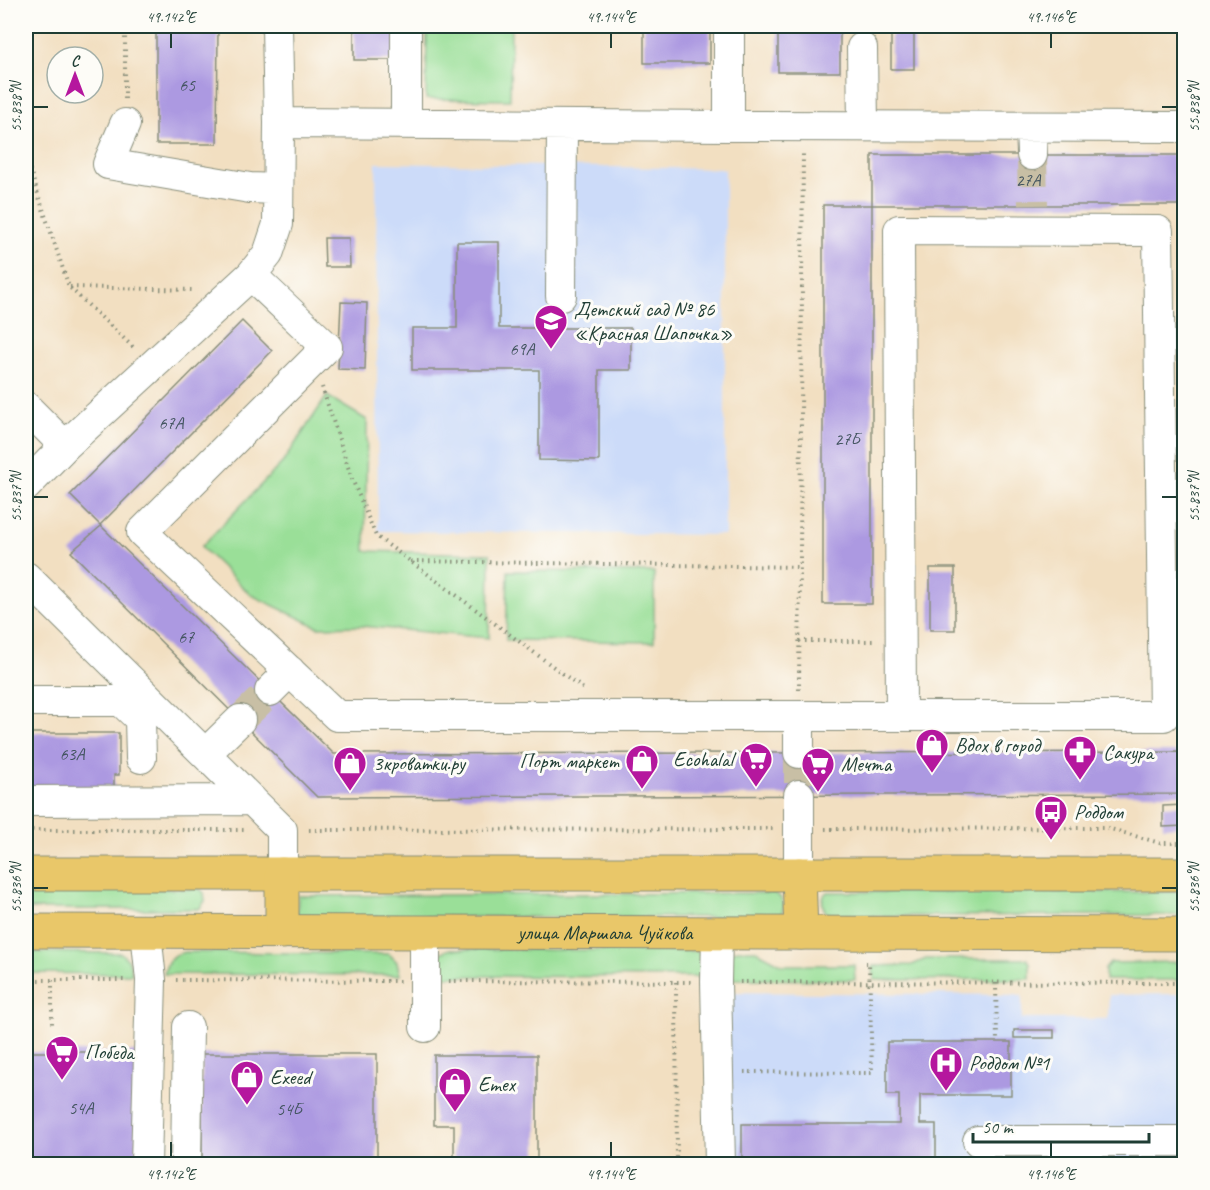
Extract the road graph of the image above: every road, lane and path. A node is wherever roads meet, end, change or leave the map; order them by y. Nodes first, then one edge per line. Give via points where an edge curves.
1 (32, 26) edge
2 (125, 26) edge
3 (277, 26) edge
4 (406, 26) edge
5 (729, 26) edge
6 (26, 31) edge
7 (862, 48) dead end
8 (279, 123) junction
9 (125, 124) joint
10 (406, 124) junction
11 (562, 125) junction
12 (729, 126) junction
13 (803, 126) junction
14 (863, 126) junction
15 (1185, 127) edge
16 (26, 158) edge
17 (277, 189) junction
18 (243, 283) junction
19 (69, 286) junction
20 (561, 296) dead end
21 (313, 361) junction
22 (153, 365) junction
23 (26, 407) edge
24 (65, 446) junction
25 (26, 486) edge
26 (409, 561) junction
27 (800, 567) junction
28 (26, 578) edge
29 (799, 641) junction
30 (901, 641) junction
31 (26, 701) edge
32 (621, 716) junction
33 (799, 716) junction
34 (901, 716) junction
35 (240, 720) tunnel mouth
36 (799, 753) tunnel mouth
37 (205, 754) junction
38 (141, 758) dead end
39 (799, 795) tunnel mouth
40 (252, 800) junction
41 (26, 801) edge
42 (800, 829) junction
43 (26, 830) edge
44 (282, 830) junction
45 (1185, 843) edge
46 (26, 874) edge
47 (282, 874) junction
48 (799, 874) junction
49 (1185, 874) edge
50 (26, 932) edge
51 (146, 932) junction
52 (282, 932) junction
53 (425, 933) junction
54 (717, 933) junction
55 (801, 933) junction
56 (1185, 934) edge
57 (869, 963) dead end
58 (26, 980) edge
59 (52, 980) junction
60 (151, 980) junction
61 (425, 981) junction
62 (676, 982) junction
63 (716, 982) junction
64 (870, 982) junction
65 (996, 982) junction
66 (1185, 983) edge
67 (52, 1025) dead end
68 (188, 1027) dead end
69 (425, 1027) dead end
70 (997, 1042) dead end
71 (719, 1071) junction
72 (978, 1141) dead end
73 (1185, 1141) edge
74 (146, 1164) edge
75 (186, 1164) edge
76 (677, 1164) edge
77 (720, 1164) edge

1 - 6 path
2 - 9 path
3 - 8 lane
4 - 10 lane
5 - 12 lane
7 - 14 lane
8 - 10 lane
8 - 17 lane
9 - 17 lane via 108,164
10 - 11 lane
11 - 12 lane
11 - 20 lane
12 - 13 lane
13 - 14 lane
13 - 27 path
14 - 15 lane via 1032,141
16 - 19 path
17 - 18 lane via 278,224 268,254
18 - 19 path
18 - 21 lane via 327,347
18 - 22 lane
19 - 22 path
21 - 26 path via 352,479 376,537
21 - 32 lane via 142,532 280,681 337,716
22 - 24 lane
23 - 24 lane
24 - 25 lane
26 - 27 path
26 - 32 path
27 - 29 path
28 - 37 lane
29 - 30 path
29 - 33 path
30 - 34 lane
30 - 34 lane via 899,230 1034,218 1158,231 1164,716
31 - 38 lane via 121,701 140,719
32 - 33 lane
33 - 34 lane
33 - 36 lane
35 - 37 lane
37 - 40 lane
39 - 42 lane
40 - 41 lane
40 - 44 lane
42 - 44 path
42 - 45 path via 1107,828 1160,843
42 - 48 lane
43 - 44 path
44 - 47 lane
46 - 47 main road
47 - 48 main road
47 - 52 main road
48 - 49 main road
48 - 55 main road
50 - 51 main road, улица Маршала Чуйкова
51 - 52 main road, улица Маршала Чуйкова
51 - 60 lane
52 - 53 main road, улица Маршала Чуйкова
53 - 54 main road, улица Маршала Чуйкова
53 - 61 lane
54 - 55 main road, улица Маршала Чуйкова
54 - 63 lane
55 - 56 main road, улица Маршала Чуйкова
57 - 64 path
58 - 59 path
59 - 60 path
59 - 67 path
60 - 61 path
60 - 74 lane
61 - 62 path
61 - 69 lane
62 - 63 path
62 - 76 path
63 - 64 path
63 - 71 lane
64 - 65 path
64 - 71 path via 872,1074
65 - 66 path
65 - 70 path
68 - 75 lane
71 - 77 lane
72 - 73 lane

